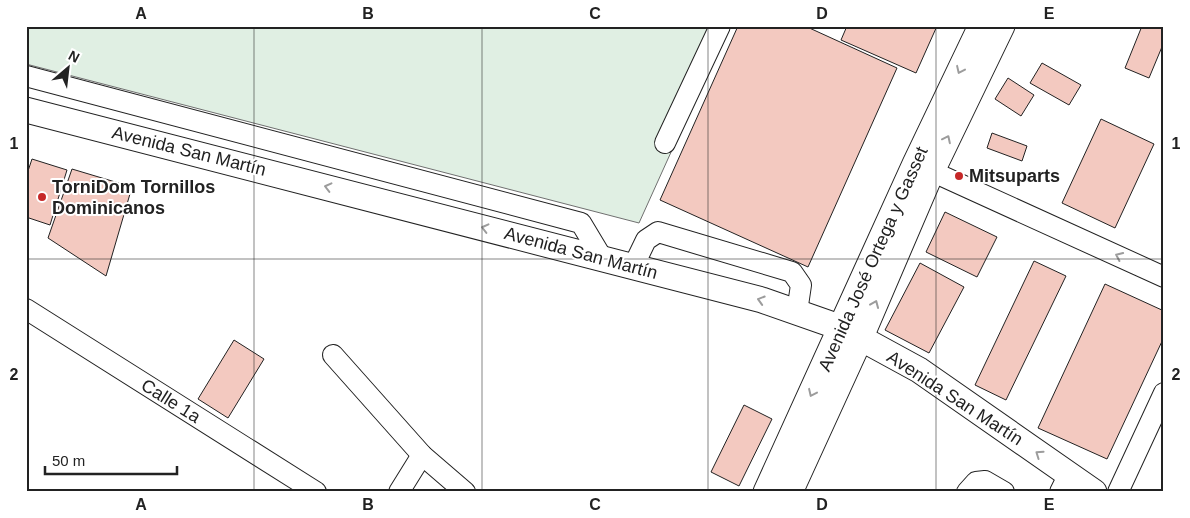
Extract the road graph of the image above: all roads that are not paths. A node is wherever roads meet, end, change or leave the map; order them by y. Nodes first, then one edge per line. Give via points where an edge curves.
1 (720, 26) edge
2 (981, 26) edge
3 (1002, 26) edge
4 (26, 76) edge
5 (26, 110) edge
6 (665, 143) dead end
7 (924, 167) junction
8 (602, 258) junction
9 (633, 267) junction
10 (1164, 277) edge
11 (26, 309) edge
12 (796, 312) junction
13 (851, 333) junction
14 (333, 355) dead end
15 (1164, 393) edge
16 (422, 455) junction
17 (1064, 483) edge
18 (316, 492) edge
19 (399, 492) edge
20 (465, 492) edge
21 (766, 492) edge
22 (790, 492) edge
23 (967, 492) edge
24 (1004, 492) edge
25 (1094, 492) edge
26 (1118, 492) edge

1 - 6 street
2 -> 7 main road, Avenida José Ortega y Gasset
7 -> 3 main road, Avenida José Ortega y Gasset
4 - 8 street via 581,223
8 -> 5 main road, Avenida San Martín
10 -> 7 street
7 - 13 main road, Avenida José Ortega y Gasset
8 - 9 main road, Avenida San Martín
12 -> 9 main road, Avenida San Martín via 762,300
9 - 12 street via 646,240 658,232 792,272 801,285
11 - 18 street, Calle 1a
12 - 13 main road, Avenida San Martín
17 -> 13 main road, Avenida San Martín via 919,370
13 -> 21 main road, Avenida José Ortega y Gasset
13 - 22 main road, Avenida José Ortega y Gasset
14 - 16 street
15 - 26 street
16 - 19 street
16 - 20 street
17 - 25 main road, Avenida San Martín
23 - 24 street via 976,482 985,481

